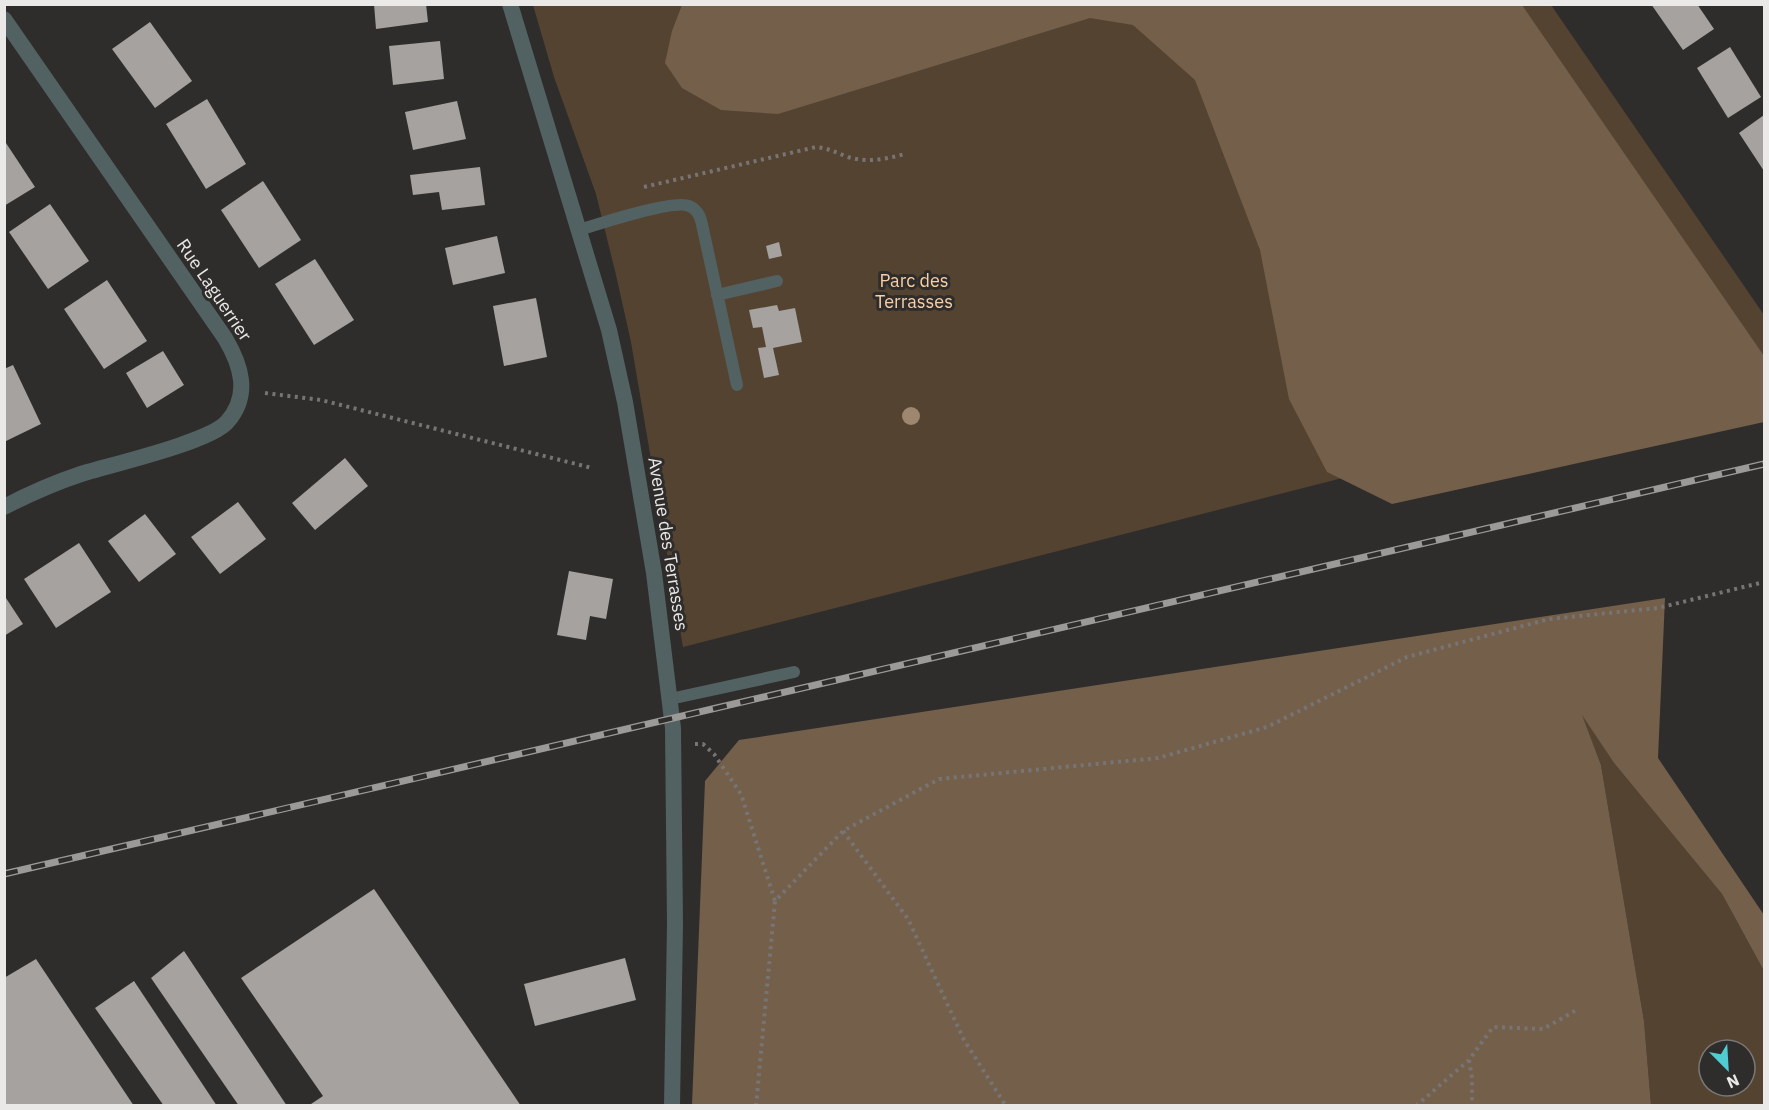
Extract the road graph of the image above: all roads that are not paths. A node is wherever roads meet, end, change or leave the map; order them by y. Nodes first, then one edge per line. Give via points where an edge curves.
1 (510, 4) edge
2 (4, 19) edge
3 (579, 230) junction
4 (777, 281) dead end
5 (717, 295) junction
6 (736, 385) dead end
7 (4, 507) edge
8 (794, 672) dead end
9 (670, 699) junction
10 (672, 1106) edge

1 - 3 street, Avenue des Terrasses
2 - 7 street, Rue Laguerrier via 225,338 239,366 241,388 232,417 217,431 78,475
3 - 5 lane via 679,204 691,206 700,217
3 - 9 street, Avenue des Terrasses via 602,301 625,402 651,552
4 - 5 lane
5 - 6 lane
8 - 9 lane
9 - 10 street, Avenue des Terrasses via 675,924

